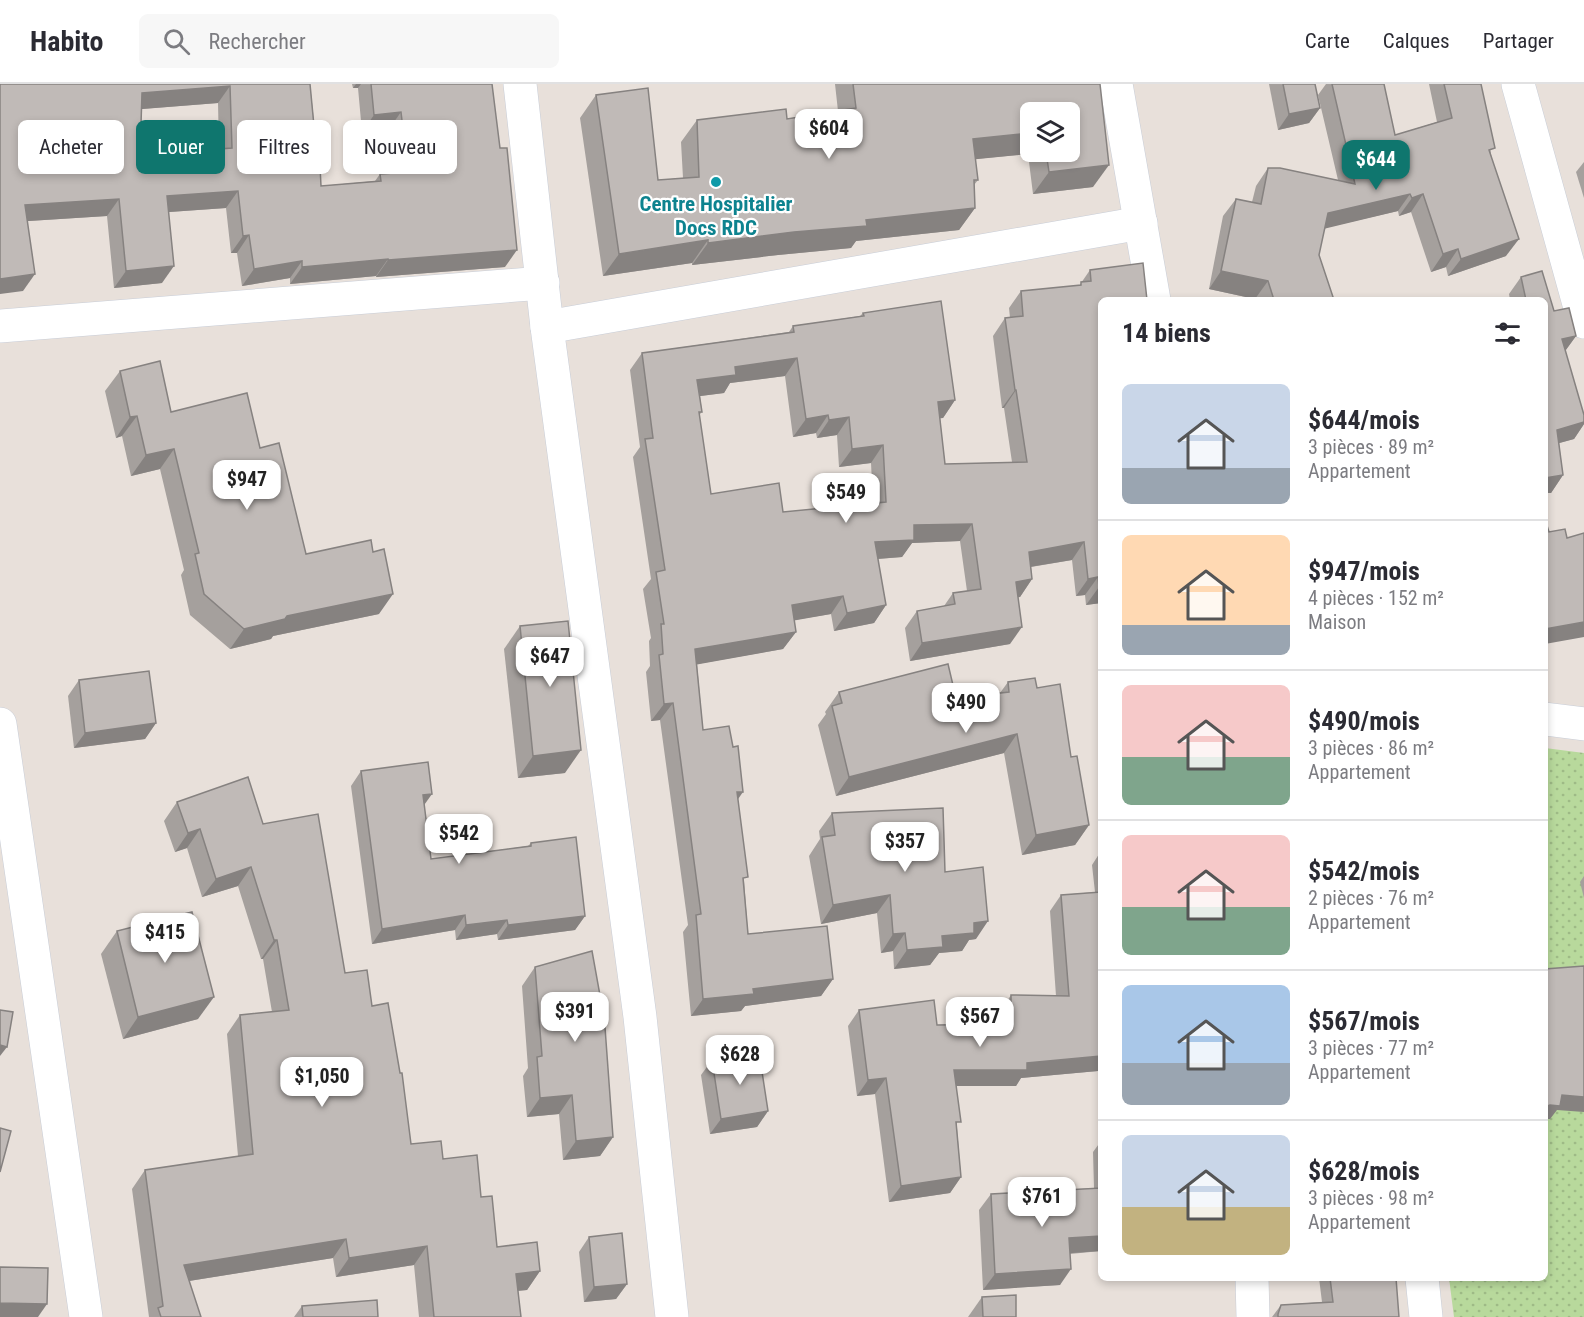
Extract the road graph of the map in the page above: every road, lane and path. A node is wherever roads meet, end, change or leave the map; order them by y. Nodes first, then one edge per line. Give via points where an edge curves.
1 (520, 84) edge
2 (1116, 84) edge
3 (1518, 84) edge
4 (1141, 223) junction
5 (543, 283) junction
6 (1153, 297) edge
7 (1584, 322) edge
8 (0, 326) edge
9 (547, 327) junction
10 (1548, 720) edge
11 (0, 724) edge
12 (1584, 724) edge
13 (1252, 1281) edge
14 (1422, 1281) edge
15 (86, 1317) edge
16 (672, 1317) edge
17 (1253, 1317) edge
18 (1426, 1317) edge

1 - 5 street
2 - 4 street
3 - 7 street
4 - 6 street
4 - 9 street
5 - 8 street
5 - 9 street
9 - 16 street via 640,1017
10 - 12 street
11 - 15 street
13 - 17 street
14 - 18 street

